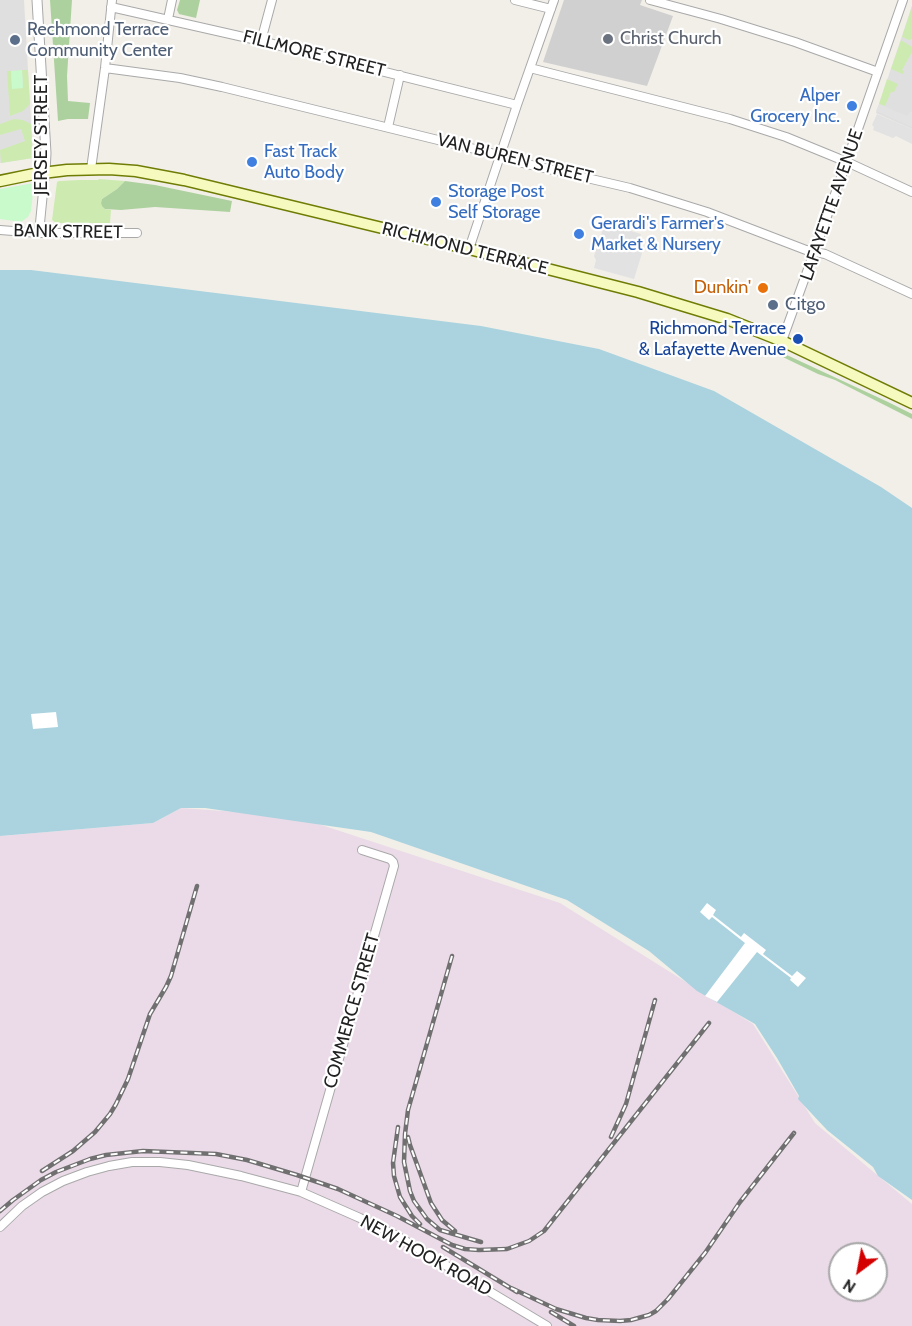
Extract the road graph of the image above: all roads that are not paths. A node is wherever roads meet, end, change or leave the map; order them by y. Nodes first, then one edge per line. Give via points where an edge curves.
1 (37, 0) edge
2 (172, 0) edge
3 (272, 0) edge
4 (516, 0) edge
5 (554, 0) edge
6 (650, 0) edge
7 (903, 0) edge
8 (112, 3) edge
9 (551, 9) junction
10 (168, 19) junction
11 (261, 41) junction
12 (105, 68) junction
13 (530, 68) junction
14 (878, 72) junction
15 (400, 75) junction
16 (517, 105) junction
17 (388, 127) junction
18 (500, 155) junction
19 (847, 162) junction
20 (91, 169) junction
21 (45, 172) junction
22 (0, 180) edge
23 (912, 192) edge
24 (0, 231) edge
25 (39, 233) junction
26 (137, 233) dead end
27 (469, 249) junction
28 (815, 252) junction
29 (912, 294) edge
30 (782, 341) junction
31 (912, 403) edge
32 (362, 850) dead end
33 (301, 1192) junction
34 (0, 1227) edge
35 (547, 1326) edge

1 - 21 street, JERSEY STREET
2 - 10 street
3 - 11 street
4 - 9 street
5 - 9 street
6 - 14 street via 786,39
7 - 14 street, LAFAYETTE AVENUE
8 - 10 street, FILLMORE STREET
8 - 12 street
9 - 13 street
10 - 11 street, FILLMORE STREET
11 - 15 street, FILLMORE STREET
12 - 17 street, VAN BUREN STREET via 180,78
12 - 20 street
13 - 16 street
13 - 19 street via 730,119
14 - 19 street, LAFAYETTE AVENUE
15 - 16 street, FILLMORE STREET
15 - 17 street
16 - 18 street
17 - 18 street, VAN BUREN STREET
18 - 27 street
18 - 28 street, VAN BUREN STREET via 696,208
19 - 23 street
19 - 28 street, LAFAYETTE AVENUE
20 - 21 main road, RICHMOND TERRACE
20 - 27 main road, RICHMOND TERRACE via 170,177
21 - 22 main road, RICHMOND TERRACE
21 - 25 street, JERSEY STREET
24 - 25 street, BANK STREET
25 - 26 street, BANK STREET
27 - 30 main road, RICHMOND TERRACE via 685,305
28 - 29 street, VAN BUREN STREET
28 - 30 street, LAFAYETTE AVENUE
30 - 31 main road, RICHMOND TERRACE
32 - 33 street, COMMERCE STREET via 390,859 394,866
33 - 34 street, NEW HOOK ROAD via 188,1165 132,1162 63,1181 22,1206
33 - 35 street, NEW HOOK ROAD via 397,1236

